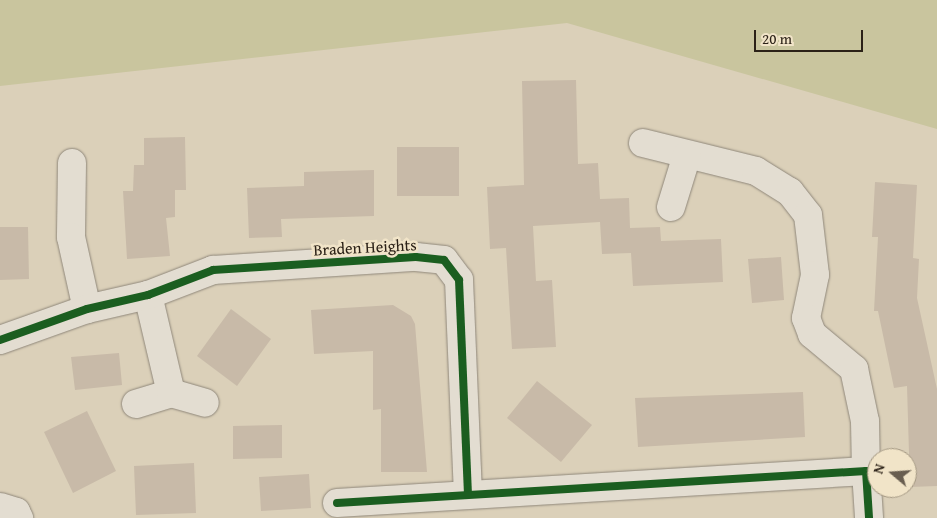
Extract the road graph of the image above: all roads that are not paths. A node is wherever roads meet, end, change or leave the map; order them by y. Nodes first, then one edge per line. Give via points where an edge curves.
1 (644, 143) dead end
2 (688, 155) junction
3 (72, 163) dead end
4 (671, 207) dead end
5 (148, 295) junction
6 (87, 310) junction
7 (0, 340) edge
8 (171, 393) junction
9 (204, 403) dead end
10 (136, 404) dead end
11 (866, 471) junction
12 (468, 493) junction
13 (337, 503) dead end
14 (0, 507) edge
15 (380, 509) edge
16 (19, 518) edge
17 (869, 518) edge

1 - 2 street
2 - 4 street
2 - 11 street via 756,171 790,192 808,215 815,276 806,318 812,334 854,369 865,421
3 - 6 street via 71,237
5 - 6 street, Braden Heights
5 - 8 street
5 - 12 street, Braden Heights via 213,270 416,257 444,260 459,280
6 - 7 street, Braden Heights
8 - 9 street
8 - 10 street
11 - 12 street
11 - 17 street
12 - 15 street
13 - 15 street
14 - 16 street via 16,512

